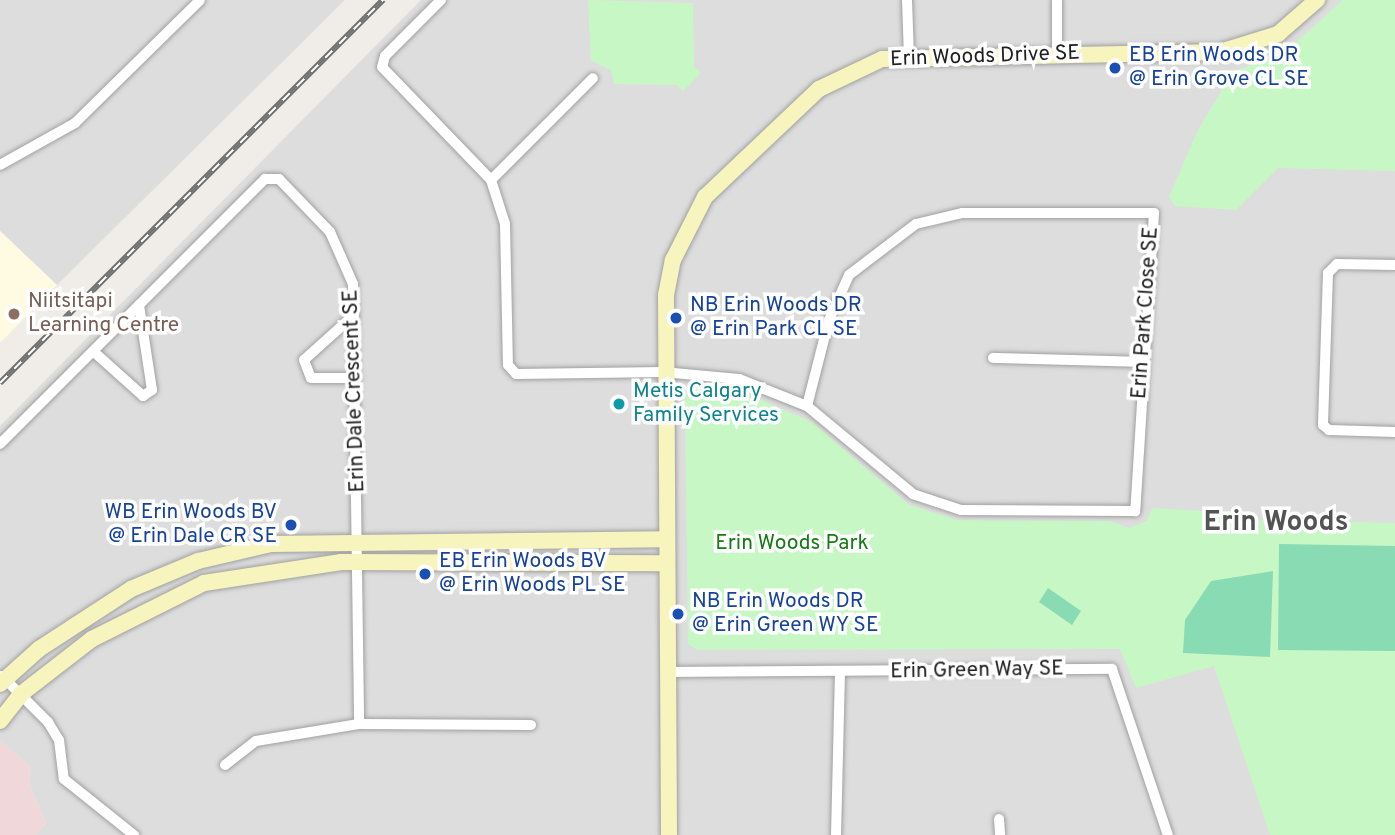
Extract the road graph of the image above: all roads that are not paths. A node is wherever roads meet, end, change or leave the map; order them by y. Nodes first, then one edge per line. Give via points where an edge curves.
1 (200, 0) edge
2 (441, 0) edge
3 (908, 0) edge
4 (1057, 0) edge
5 (1317, 0) edge
6 (1057, 54) junction
7 (909, 57) junction
8 (593, 78) dead end
9 (0, 165) edge
10 (491, 180) junction
11 (1395, 265) edge
12 (139, 305) junction
13 (354, 315) junction
14 (93, 352) junction
15 (993, 358) dead end
16 (1142, 362) junction
17 (663, 372) junction
18 (356, 378) junction
19 (807, 405) junction
20 (1395, 432) edge
21 (0, 444) edge
22 (360, 538) junction
23 (663, 538) junction
24 (360, 561) junction
25 (664, 563) junction
26 (667, 672) junction
27 (840, 673) junction
28 (1, 679) edge
29 (21, 694) junction
30 (0, 721) edge
31 (359, 724) junction
32 (531, 725) dead end
33 (225, 765) dead end
34 (999, 819) dead end
35 (134, 835) edge
36 (669, 835) edge
37 (836, 835) edge
38 (1000, 835) edge
39 (1168, 835) edge

1 - 9 street via 75,124
2 - 10 street via 385,56 382,67
3 - 7 street
4 - 6 street
5 - 6 street, Erin Woods Drive SE via 1278,34 1249,47
6 - 7 street, Erin Woods Drive SE
7 - 17 street, Erin Woods Drive SE via 848,71 819,89 705,197 673,260
8 - 10 street
10 - 17 street, Erin Park Close SE via 505,224 508,365 516,374
11 - 20 street via 1337,264 1328,272 1323,425 1329,430
12 - 13 street, Erin Dale Crescent SE via 265,179 279,179 342,252
12 - 14 street, Erin Dale Crescent SE
12 - 14 street via 152,390 143,396
13 - 18 street, Erin Dale Crescent SE
13 - 18 street via 304,360 311,378
14 - 21 street, Erin Dale Crescent SE
15 - 16 street
16 - 19 street, Erin Park Close SE via 1135,511 961,510 914,494
16 - 19 street, Erin Park Close SE via 1154,213 962,213 916,224 849,275 829,320
17 - 19 street, Erin Park Close SE via 739,379
17 - 23 street, Erin Woods Drive SE
18 - 22 street, Erin Dale Crescent SE
22 - 23 street
22 - 24 street, Erin Dale Crescent SE
22 - 28 street via 271,544 198,561 131,589
23 - 25 street, Erin Woods Drive SE
24 - 25 street
24 - 29 street via 276,567 204,583 136,611
24 - 31 street, Erin Dale Crescent SE
25 - 26 street, Erin Woods Drive SE
26 - 27 street, Erin Green Way SE
26 - 36 street, Erin Woods Drive SE
27 - 37 street
27 - 39 street, Erin Green Way SE via 1112,670
28 - 29 street
29 - 30 street
29 - 35 street via 59,740 64,779
31 - 32 street
31 - 33 street via 256,741
34 - 38 street

